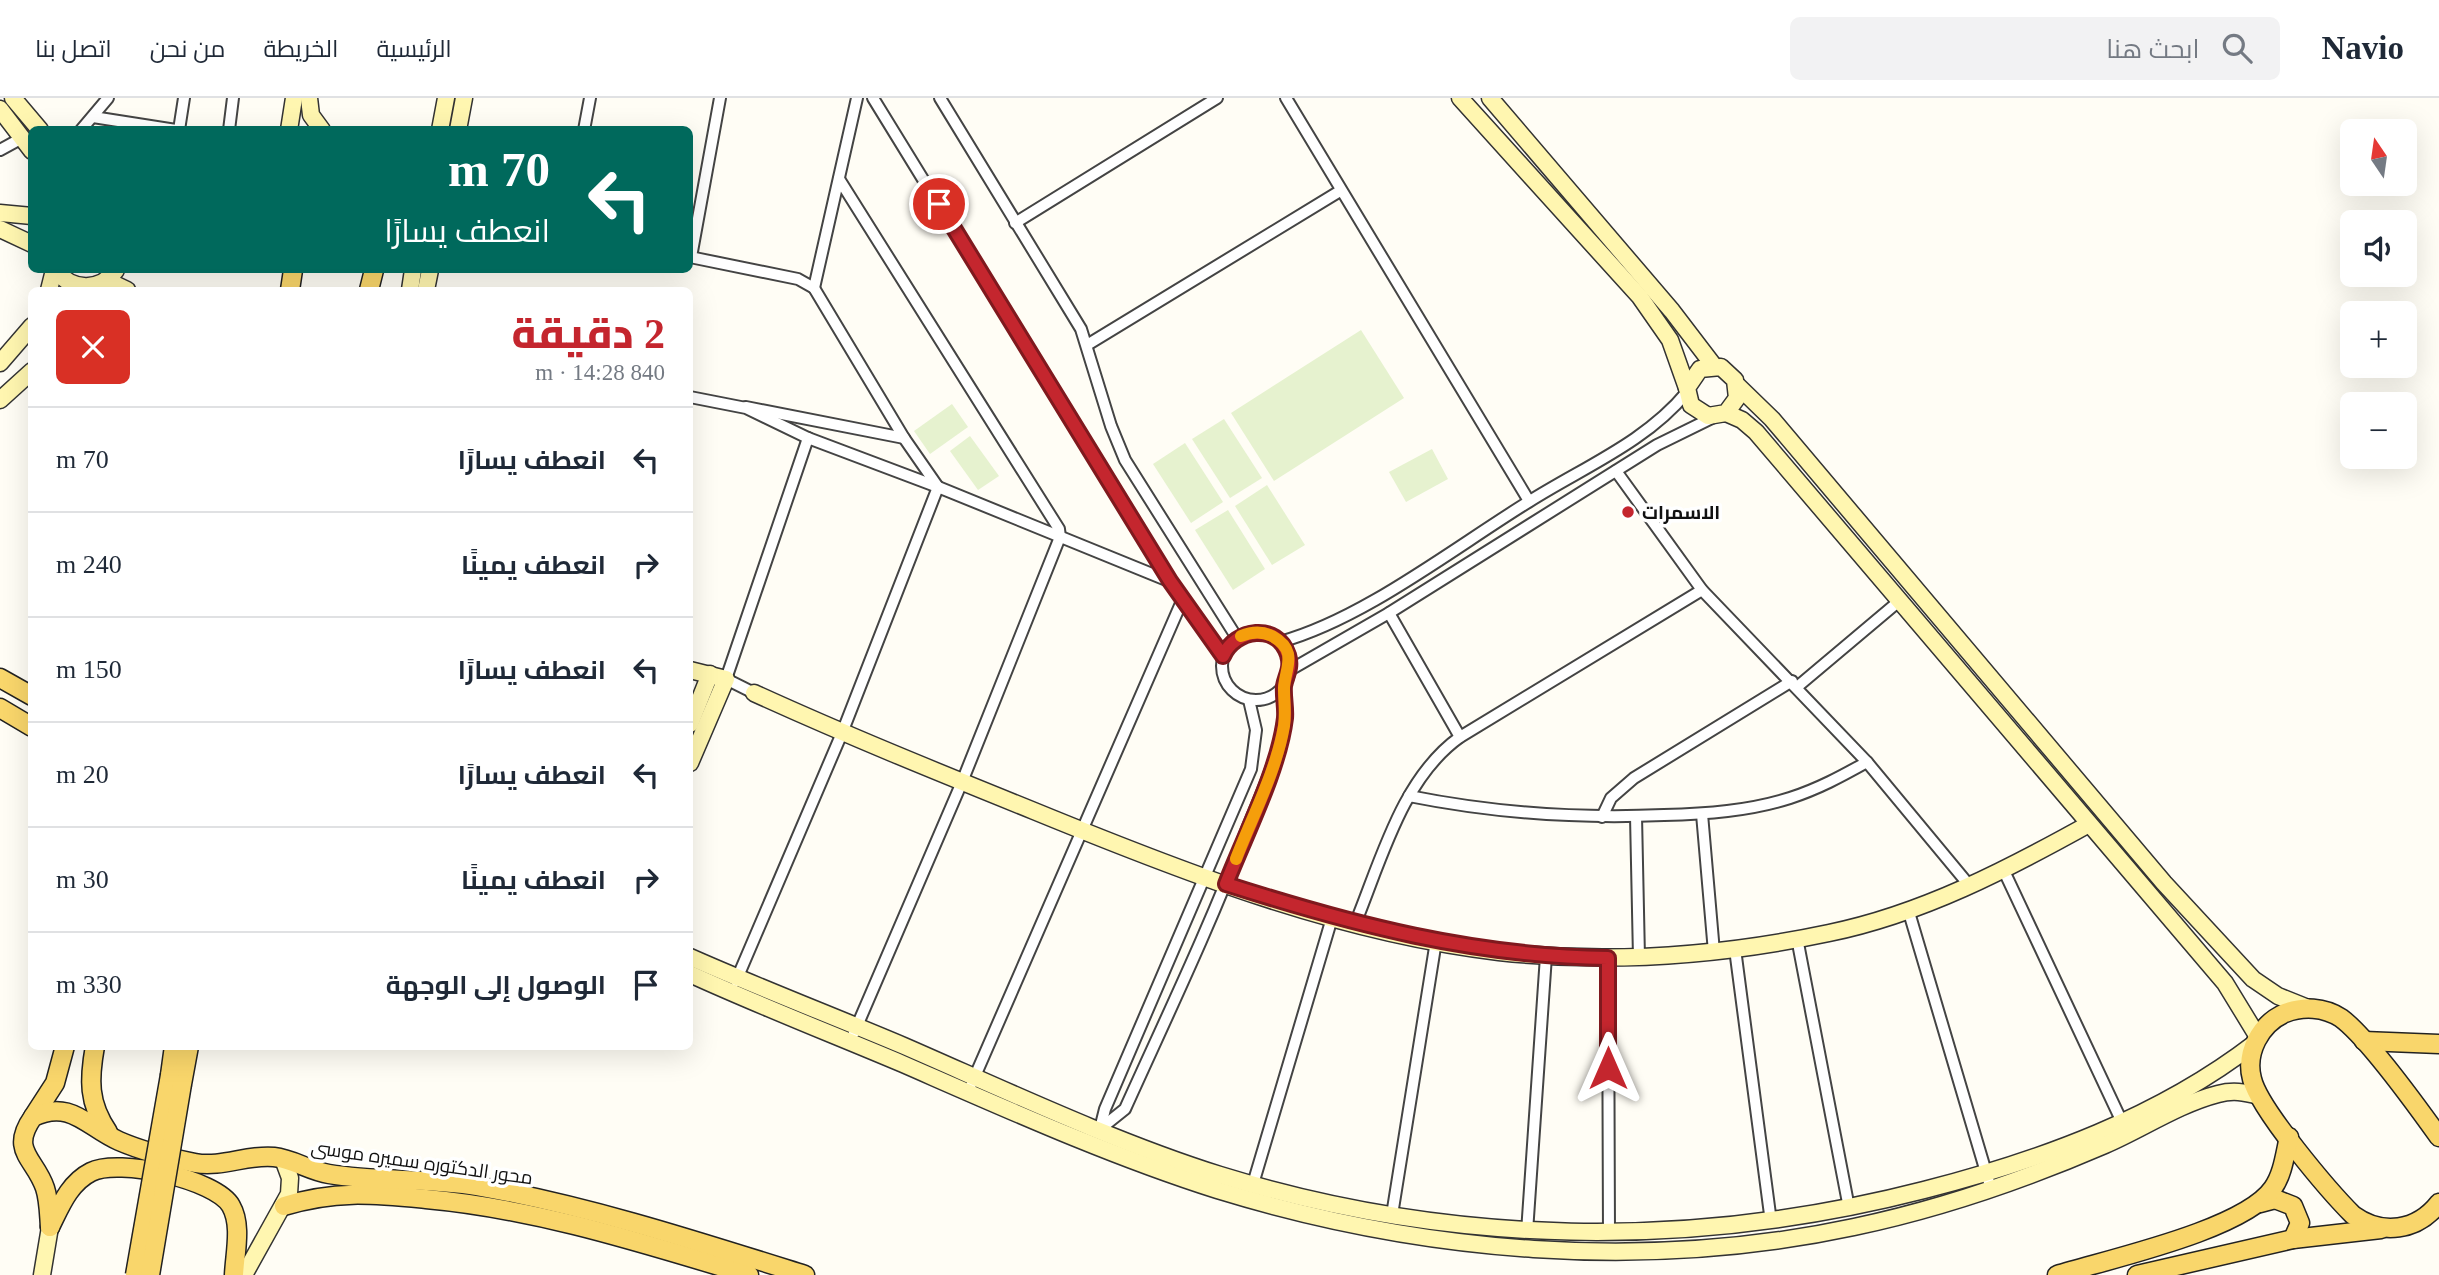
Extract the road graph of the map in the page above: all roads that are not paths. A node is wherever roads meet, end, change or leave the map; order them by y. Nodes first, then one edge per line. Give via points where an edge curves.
1 (13, 98) edge
2 (108, 98) edge
3 (184, 98) edge
4 (233, 98) edge
5 (294, 98) edge
6 (309, 98) edge
7 (446, 98) edge
8 (464, 98) edge
9 (590, 98) edge
10 (720, 98) edge
11 (857, 98) edge
12 (873, 98) edge
13 (941, 98) edge
14 (1217, 98) edge
15 (1286, 98) edge
16 (1460, 98) edge
17 (1492, 100) edge
18 (0, 109) edge
19 (93, 117) junction
20 (1477, 117) junction
21 (37, 126) edge
22 (85, 126) edge
23 (152, 126) edge
24 (179, 126) edge
25 (230, 126) edge
26 (290, 126) edge
27 (319, 126) edge
28 (441, 126) edge
29 (459, 126) edge
30 (585, 126) edge
31 (27, 144) edge
32 (0, 150) edge
33 (839, 179) junction
34 (1340, 191) junction
35 (0, 213) edge
36 (28, 216) edge
37 (1015, 223) junction
38 (0, 229) edge
39 (693, 241) edge
40 (28, 242) edge
41 (693, 258) edge
42 (58, 273) edge
43 (104, 281) edge
44 (814, 288) junction
45 (28, 331) edge
46 (1087, 345) junction
47 (0, 363) edge
48 (1714, 366) junction
49 (28, 375) edge
50 (1738, 386) junction
51 (1687, 390) junction
52 (693, 398) edge
53 (0, 400) edge
54 (746, 408) junction
55 (1720, 415) junction
56 (808, 438) junction
57 (904, 438) junction
58 (1616, 471) junction
59 (937, 487) junction
60 (1530, 501) junction
61 (1060, 537) junction
62 (1170, 581) junction
63 (1702, 590) junction
64 (1182, 601) junction
65 (1898, 602) junction
66 (1389, 613) junction
67 (1237, 638) junction
68 (1280, 642) junction
69 (1223, 656) junction
70 (1290, 670) junction
71 (693, 672) edge
72 (0, 678) edge
73 (710, 682) edge
74 (1795, 684) junction
75 (1284, 685) junction
76 (754, 693) joint
77 (28, 694) edge
78 (1249, 700) junction
79 (0, 708) edge
80 (693, 718) edge
81 (28, 725) edge
82 (842, 733) junction
83 (1460, 737) junction
84 (693, 751) edge
85 (1867, 762) junction
86 (962, 782) junction
87 (1409, 796) junction
88 (1702, 814) junction
89 (1602, 817) junction
90 (1636, 817) junction
91 (2089, 824) junction
92 (1082, 831) junction
93 (2004, 871) junction
94 (1205, 878) junction
95 (2164, 883) junction
96 (1226, 884) junction
97 (1969, 885) junction
98 (2150, 895) junction
99 (1908, 909) junction
100 (1332, 918) junction
101 (1355, 924) junction
102 (1797, 938) junction
103 (1436, 941) junction
104 (1735, 949) junction
105 (1714, 952) junction
106 (1546, 956) junction
107 (1608, 958) junction
108 (1639, 958) junction
109 (693, 959) edge
110 (693, 975) edge
111 (734, 985) junction
112 (2308, 1008) junction
113 (857, 1026) junction
114 (2257, 1040) junction
115 (2364, 1041) junction
116 (850, 1042) junction
117 (2439, 1044) edge
118 (64, 1050) edge
119 (95, 1050) edge
120 (174, 1050) edge
121 (187, 1050) edge
122 (975, 1077) junction
123 (176, 1079) junction
124 (90, 1091) junction
125 (50, 1092) junction
126 (968, 1092) junction
127 (2259, 1096) junction
128 (33, 1117) junction
129 (2122, 1122) junction
130 (1100, 1129) junction
131 (112, 1137) junction
132 (2289, 1137) junction
133 (2439, 1137) edge
134 (1094, 1145) junction
135 (283, 1159) junction
136 (1177, 1168) junction
137 (1988, 1181) junction
138 (1253, 1184) junction
139 (2260, 1203) junction
140 (2439, 1203) edge
141 (284, 1206) junction
142 (1849, 1208) junction
143 (1392, 1215) junction
144 (1771, 1222) junction
145 (50, 1227) junction
146 (2383, 1228) junction
147 (1692, 1230) junction
148 (1527, 1231) junction
149 (1609, 1233) junction
150 (2293, 1240) junction
151 (1693, 1250) junction
152 (42, 1275) edge
153 (135, 1275) edge
154 (150, 1275) edge
155 (234, 1275) edge
156 (244, 1275) edge
157 (749, 1275) edge
158 (805, 1275) edge
159 (2057, 1275) edge
160 (2137, 1275) edge

1 - 21 street
2 - 19 street
3 - 24 street
4 - 25 street
5 - 26 street
6 - 27 street via 311,115
7 - 28 street
8 - 29 street
9 - 30 street
10 - 39 street
11 - 33 street
12 - 62 street
13 - 37 street
14 - 37 street
15 - 34 street
16 - 20 street
17 - 20 street
17 - 48 street
18 - 31 street
19 - 22 street
19 - 23 street
20 - 51 street via 1640,297 1670,340
31 - 32 street
33 - 44 street
33 - 61 street
34 - 46 street
34 - 60 street
35 - 36 street
37 - 46 street
38 - 40 street
41 - 44 street via 798,279
42 - 43 street via 78,285
44 - 57 street
45 - 47 street
46 - 67 street via 1125,460
48 - 50 street via 1727,370
48 - 51 street via 1693,374
49 - 53 street
50 - 55 street via 1737,398
50 - 95 street via 1772,419
51 - 55 street via 1696,410
51 - 60 street via 1645,433
52 - 54 street
54 - 56 street
54 - 57 street
55 - 58 street
55 - 65 street via 1756,432
56 - 59 street
56 - 73 street
57 - 59 street
58 - 63 street
58 - 66 street
59 - 61 street
59 - 82 street
60 - 68 street via 1332,623
61 - 62 street
61 - 86 street
62 - 64 street
63 - 74 street
63 - 83 street
64 - 69 street
64 - 92 street
65 - 74 street
65 - 91 street
66 - 70 street
66 - 83 street
67 - 68 street via 1258,632
67 - 69 street
68 - 70 street
69 - 78 street via 1222,672 1229,687
70 - 75 street
71 - 73 street
72 - 77 main road
73 - 76 street
73 - 80 street
73 - 84 street
74 - 85 street
74 - 89 street via 1634,778 1611,798
75 - 78 street via 1272,696
75 - 96 street via 1280,742
76 - 82 street
78 - 94 street via 1256,730 1254,757
79 - 81 main road
82 - 86 street
82 - 111 street
83 - 87 street via 1428,765
85 - 88 street via 1790,798
85 - 97 street
86 - 92 street
86 - 113 street
87 - 89 street via 1524,814
87 - 101 street
88 - 90 street
88 - 105 street
89 - 90 street
90 - 108 street
91 - 93 street
91 - 98 street
92 - 94 street
92 - 122 street
93 - 97 street
93 - 129 street
94 - 96 street
94 - 130 street
95 - 98 street
95 - 112 street via 2253,979
96 - 100 street
96 - 130 street via 1125,1109
97 - 99 street
98 - 114 street via 2236,998
99 - 102 street via 1830,933
99 - 137 street
100 - 101 street
100 - 138 street
101 - 103 street
102 - 104 street
102 - 142 street
103 - 106 street
103 - 143 street
104 - 105 street
104 - 144 street
105 - 108 street
106 - 107 street
106 - 148 street
107 - 108 street
107 - 149 street
109 - 111 street
110 - 111 street
111 - 113 street
111 - 116 street
112 - 114 main road via 2279,1016
112 - 115 main road via 2334,1015
113 - 116 street
113 - 122 street
114 - 127 main road via 2250,1070
114 - 129 street via 2216,1072
115 - 117 main road
115 - 133 main road
116 - 126 street
118 - 125 main road
119 - 124 main road
120 - 123 main road
121 - 123 main road
122 - 126 street
122 - 130 street
123 - 153 main road, bridge
123 - 154 main road, bridge
124 - 125 main road via 70,1100
124 - 131 main road
125 - 128 main road
126 - 134 street
127 - 132 main road
127 - 137 street via 2231,1091 2208,1096 2107,1144
128 - 131 main road, محور الدكتوره سميره موسى via 54,1110 71,1112
128 - 145 main road via 23,1134 23,1148 44,1186
129 - 137 street
130 - 134 street
130 - 136 street
131 - 135 main road, محور الدكتوره سميره موسى via 200,1164
132 - 139 main road via 2278,1177
132 - 146 main road via 2348,1210
134 - 136 street
135 - 141 street via 291,1182
135 - 158 main road, محور الدكتوره سميره موسى via 326,1174 461,1184 524,1195 608,1215
136 - 138 street
136 - 151 street via 1248,1199 1432,1239 1561,1250
137 - 142 street
137 - 151 street via 1918,1212 1853,1227
138 - 143 street
139 - 150 main road via 2275,1199 2293,1206 2300,1223
139 - 159 main road via 2202,1230
140 - 146 main road via 2419,1222
141 - 156 street
141 - 157 main road, محور الدكتوره سميره موسى via 343,1192 471,1203 574,1224
142 - 144 street
143 - 148 street
144 - 147 street
145 - 152 street
145 - 155 main road via 71,1189 97,1169 122,1166 195,1182 220,1193 232,1207 237,1225
146 - 150 main road
147 - 149 street
147 - 151 street
148 - 149 street
150 - 160 main road

